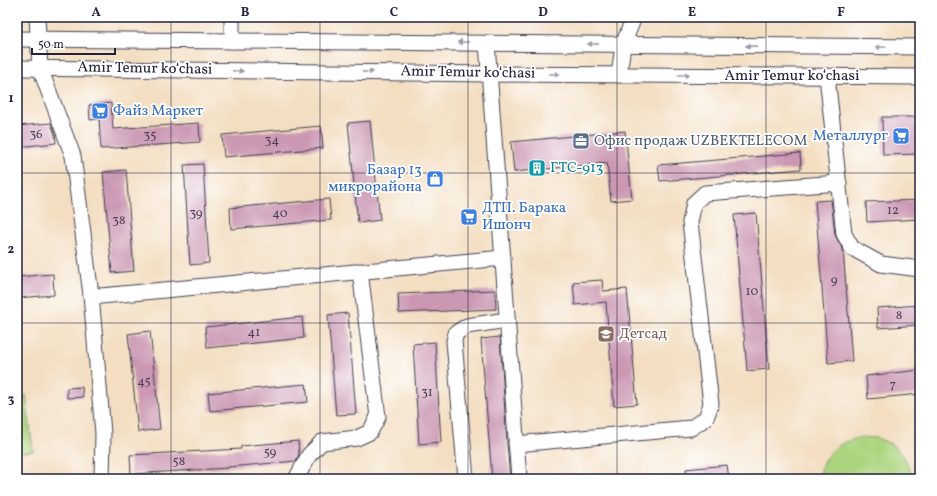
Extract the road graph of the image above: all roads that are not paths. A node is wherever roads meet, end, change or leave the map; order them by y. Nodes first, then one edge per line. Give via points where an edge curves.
1 (37, 17) edge
2 (232, 17) edge
3 (634, 17) edge
4 (17, 39) edge
5 (38, 39) junction
6 (232, 41) junction
7 (487, 43) junction
8 (622, 45) junction
9 (920, 47) edge
10 (17, 68) edge
11 (40, 68) junction
12 (489, 74) junction
13 (619, 75) junction
14 (827, 76) junction
15 (920, 77) edge
16 (839, 183) junction
17 (503, 258) junction
18 (920, 269) edge
19 (360, 272) junction
20 (91, 295) junction
21 (507, 320) junction
22 (516, 444) junction
23 (102, 479) edge
24 (296, 479) edge
25 (466, 479) edge
26 (519, 479) edge

1 - 5 street
2 - 6 street
3 - 8 street
4 - 5 street, Amir Temur koʻchasi
5 - 6 street, Amir Temur koʻchasi
5 - 11 street
7 -> 6 street, Amir Temur koʻchasi
8 -> 7 street, Amir Temur koʻchasi
7 - 12 street
9 -> 8 street, Amir Temur koʻchasi
8 - 13 street
10 - 11 street, Amir Temur koʻchasi
11 -> 12 street, Amir Temur koʻchasi
11 - 20 street via 73,156
12 -> 13 street, Amir Temur koʻchasi
12 - 17 street
13 -> 14 street, Amir Temur koʻchasi
14 - 15 street, Amir Temur koʻchasi
14 - 16 street
16 - 18 street via 844,234 852,248 881,264
16 - 22 street via 705,193 694,203 690,222 710,404 706,418 691,428
17 - 19 street
17 - 21 street
19 - 20 street
19 - 24 street via 378,416 370,432 357,438 322,442 309,455
20 - 23 street via 103,433
21 - 22 street
21 - 25 street via 467,326 456,333 454,341
22 - 26 street

